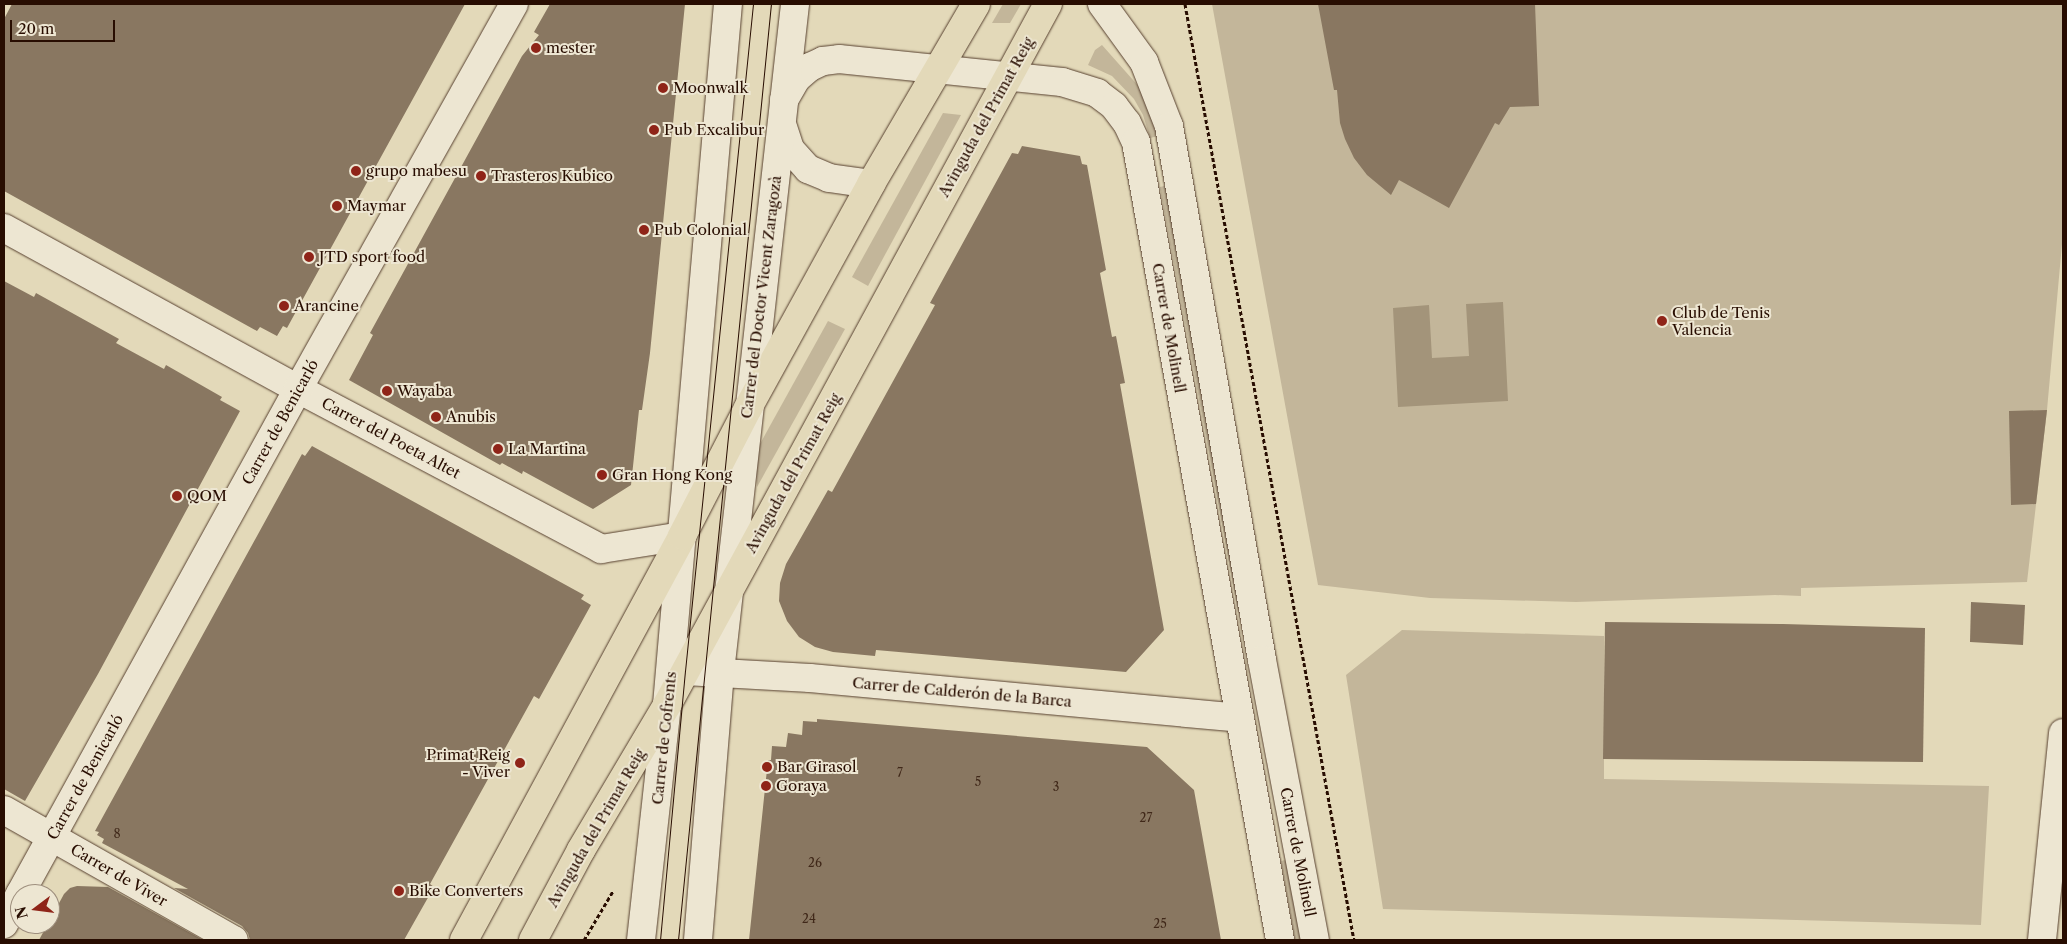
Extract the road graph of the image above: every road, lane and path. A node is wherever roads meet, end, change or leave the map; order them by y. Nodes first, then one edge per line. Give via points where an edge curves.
1 (514, 4) edge
2 (728, 4) edge
3 (795, 4) edge
4 (976, 4) edge
5 (1048, 4) edge
6 (1102, 4) edge
7 (1185, 4) edge
8 (938, 68) junction
9 (1008, 76) junction
10 (783, 108) junction
11 (871, 184) junction
12 (4, 228) edge
13 (298, 389) junction
14 (748, 408) junction
15 (682, 536) junction
16 (728, 591) junction
17 (1262, 660) junction
18 (1230, 666) junction
19 (685, 671) junction
20 (720, 672) junction
21 (667, 705) junction
22 (1240, 718) junction
23 (2063, 733) edge
24 (1282, 765) junction
25 (1249, 770) junction
26 (4, 810) edge
27 (52, 836) junction
28 (618, 882) dead end
29 (26, 884) edge
30 (10, 913) edge
31 (4, 924) edge
32 (234, 940) edge
33 (464, 940) edge
34 (533, 940) edge
35 (584, 940) edge
36 (641, 940) edge
37 (698, 940) edge
38 (1280, 940) edge
39 (1315, 940) edge
40 (1354, 940) edge
41 (2042, 940) edge

1 - 13 street, Carrer de Benicarló
2 - 15 street
3 - 10 street, Carrer del Doctor Vicent Zaragozà
4 - 8 main road
5 - 9 main road, Avinguda del Primat Reig
6 - 17 street, Carrer de Molinell via 1144,62 1169,126
7 - 40 path
8 - 9 street, Carrer de Molinell
8 - 10 street, Carrer de Molinell via 839,58 823,62 810,67 796,80
8 - 11 main road
9 - 16 main road, Avinguda del Primat Reig
9 - 18 street, Carrer de Molinell via 1062,82 1096,93 1114,106 1136,142
10 - 11 street via 782,128 790,149 808,169 829,178
10 - 14 street, Carrer del Doctor Vicent Zaragozà
11 - 14 main road
12 - 13 street, Carrer del Poeta Altet
13 - 15 street, Carrer del Poeta Altet via 601,549
13 - 27 street, Carrer de Benicarló
14 - 15 main road
14 - 16 street, Carrer del Doctor Vicent Zaragozà
15 - 21 street, Carrer de Cofrents
15 - 33 main road
16 - 19 main road, Avinguda del Primat Reig
16 - 20 street
17 - 18 street
17 - 24 street, Carrer de Molinell
18 - 22 street, Carrer de Molinell
19 - 20 street, Carrer de Calderón de la Barca
19 - 21 main road, Avinguda del Primat Reig
20 - 22 street, Carrer de Calderón de la Barca
20 - 37 street
21 - 34 main road, Avinguda del Primat Reig via 581,850
21 - 36 street, Carrer de Cofrents
22 - 25 street, Carrer de Molinell
23 - 41 street
24 - 25 street
24 - 39 street, Carrer de Molinell
25 - 38 street, Carrer de Molinell
26 - 27 street, Carrer de Viver
27 - 29 street, Carrer de Benicarló
27 - 32 street, Carrer de Viver
28 - 35 path
30 - 31 street, Carrer de Benicarló

